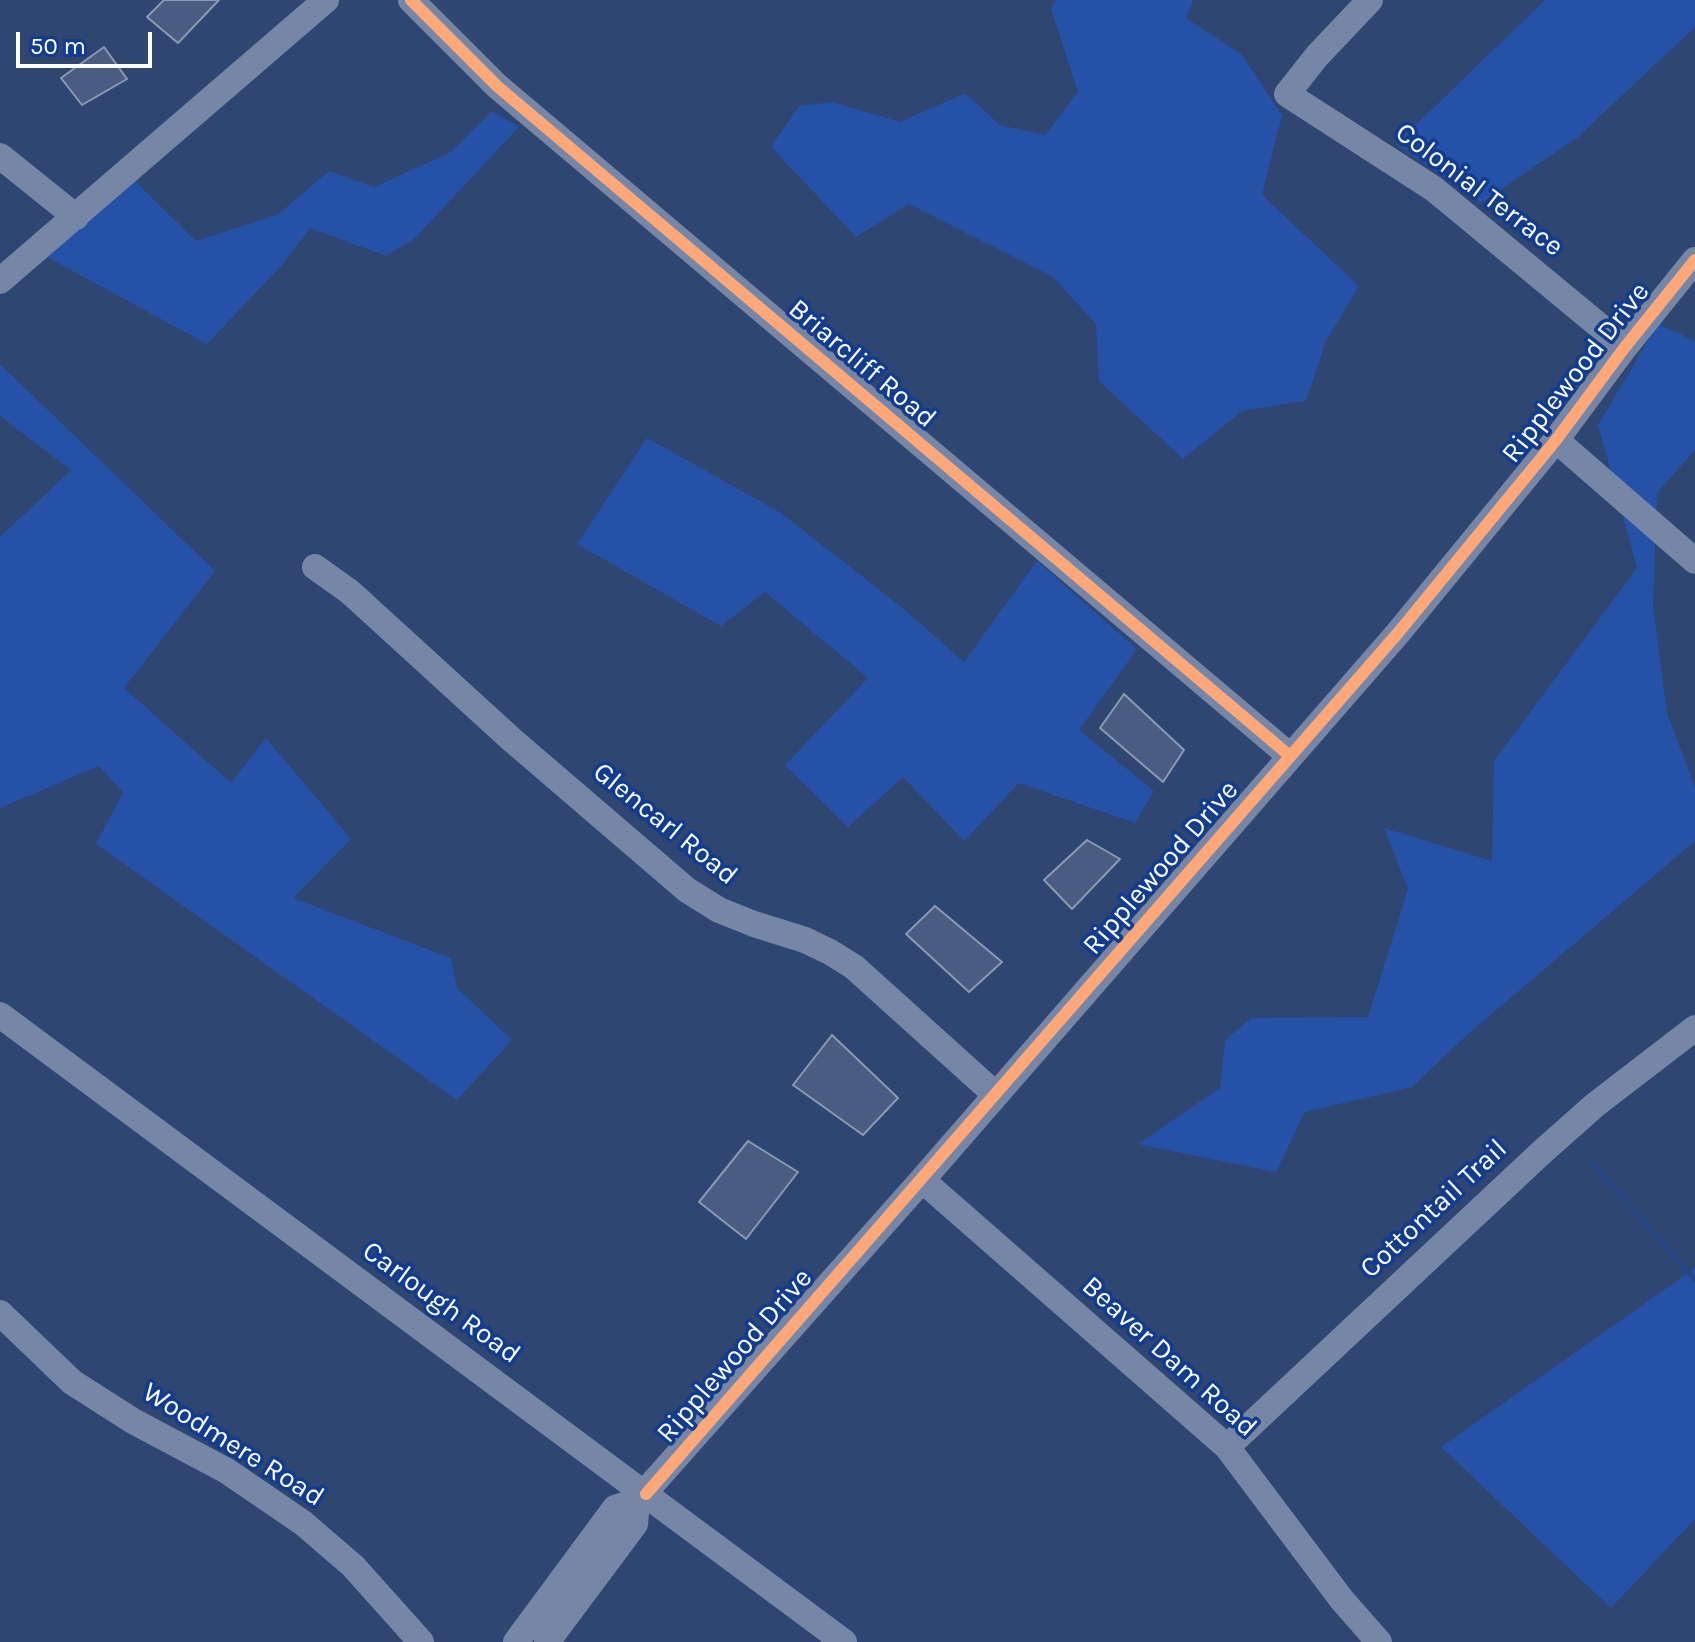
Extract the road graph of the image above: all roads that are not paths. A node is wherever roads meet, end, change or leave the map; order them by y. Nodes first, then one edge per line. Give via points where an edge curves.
1 (326, 0) edge
2 (411, 0) edge
3 (1370, 0) edge
4 (0, 156) edge
5 (76, 217) junction
6 (1695, 260) edge
7 (0, 281) edge
8 (1625, 347) junction
9 (1556, 440) junction
10 (1695, 561) edge
11 (315, 567) dead end
12 (1290, 756) junction
13 (0, 1015) edge
14 (1695, 1028) edge
15 (996, 1095) junction
16 (922, 1180) junction
17 (0, 1313) edge
18 (1227, 1447) junction
19 (641, 1497) junction
20 (421, 1642) edge
21 (516, 1642) edge
22 (547, 1642) edge
23 (844, 1642) edge
24 (1379, 1642) edge

1 - 5 street
2 - 12 street, Briarcliff Road via 497,86
3 - 8 street, Colonial Terrace via 1287,94 1434,189
4 - 5 street
5 - 7 street
6 - 8 street, Ripplewood Drive
8 - 9 street, Ripplewood Drive
9 - 10 street
9 - 12 street, Ripplewood Drive
11 - 15 street, Glencarl Road via 350,592 687,890 719,910 805,940 854,967
12 - 15 street, Ripplewood Drive
13 - 19 street, Carlough Road
14 - 18 street, Cottontail Trail via 1563,1133
15 - 16 street, Ripplewood Drive
16 - 18 street, Beaver Dam Road
16 - 19 street, Ripplewood Drive
17 - 20 street, Woodmere Road via 72,1382 227,1471 303,1523 353,1566
18 - 24 street, Beaver Dam Road
19 - 21 street via 615,1508
19 - 22 street via 635,1524
19 - 23 street, Carlough Road

